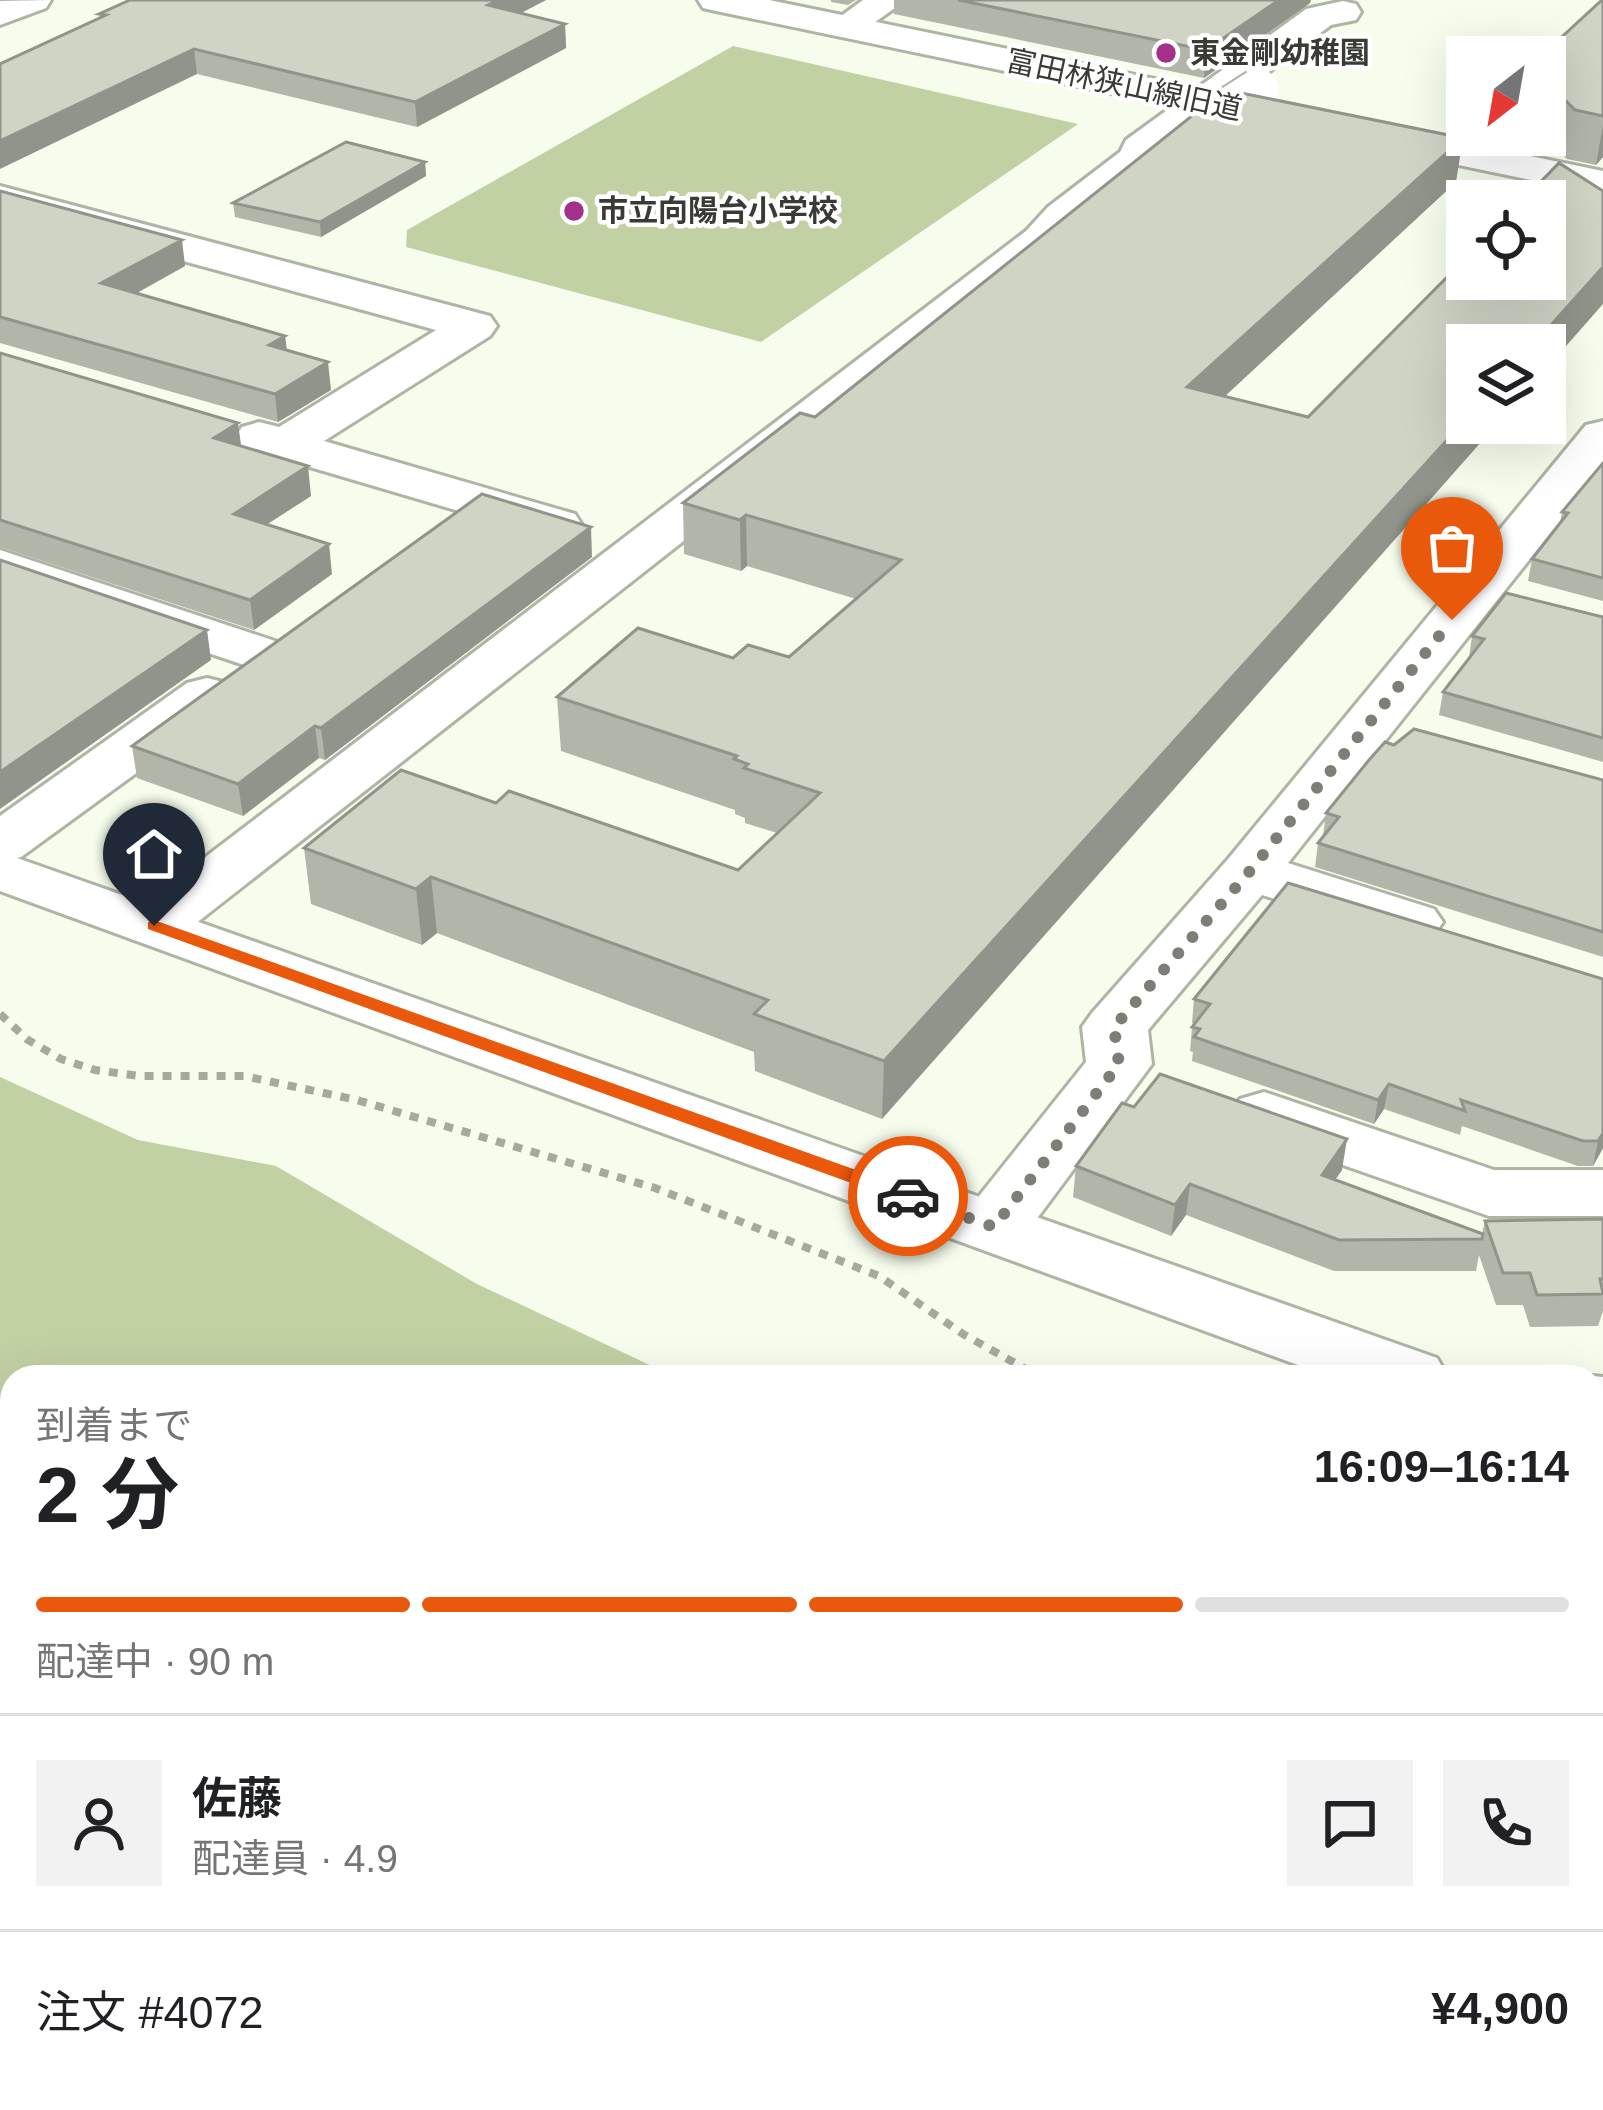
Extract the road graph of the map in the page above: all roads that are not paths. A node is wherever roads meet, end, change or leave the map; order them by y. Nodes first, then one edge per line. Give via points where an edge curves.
1 (33, 0) edge
2 (716, 0) edge
3 (888, 0) edge
4 (1351, 6) edge
5 (0, 14) edge
6 (844, 26) junction
7 (1203, 114) junction
8 (1603, 184) edge
9 (0, 197) edge
10 (218, 425) edge
11 (1603, 435) edge
12 (284, 445) junction
13 (1587, 478) edge
14 (475, 502) junction
15 (417, 544) edge
16 (640, 550) junction
17 (0, 566) edge
18 (1479, 588) junction
19 (1541, 604) edge
20 (0, 844) edge
21 (0, 870) edge
22 (1250, 871) junction
23 (154, 926) junction
24 (1471, 941) edge
25 (1119, 1064) junction
26 (1603, 1193) edge
27 (994, 1227) junction
28 (1377, 1365) edge

1 - 5 street
2 - 6 street, 富田林狭山線旧道
3 - 6 street
4 - 7 street via 1319,17
4 - 7 street, bridge via 1258,88
6 - 7 street, 富田林狭山線旧道
7 - 8 street, 富田林狭山線旧道
7 - 16 street via 1077,222 1041,240
9 - 12 street via 474,326
10 - 12 street
11 - 13 street
12 - 14 street
13 - 18 street
14 - 15 street
14 - 16 street
16 - 23 street
17 - 20 street via 282,641
18 - 19 street
18 - 22 street via 1396,725
21 - 23 street
22 - 24 street
22 - 25 street via 1114,1027
23 - 27 street
25 - 26 street via 1489,1193
25 - 27 street
27 - 28 street

